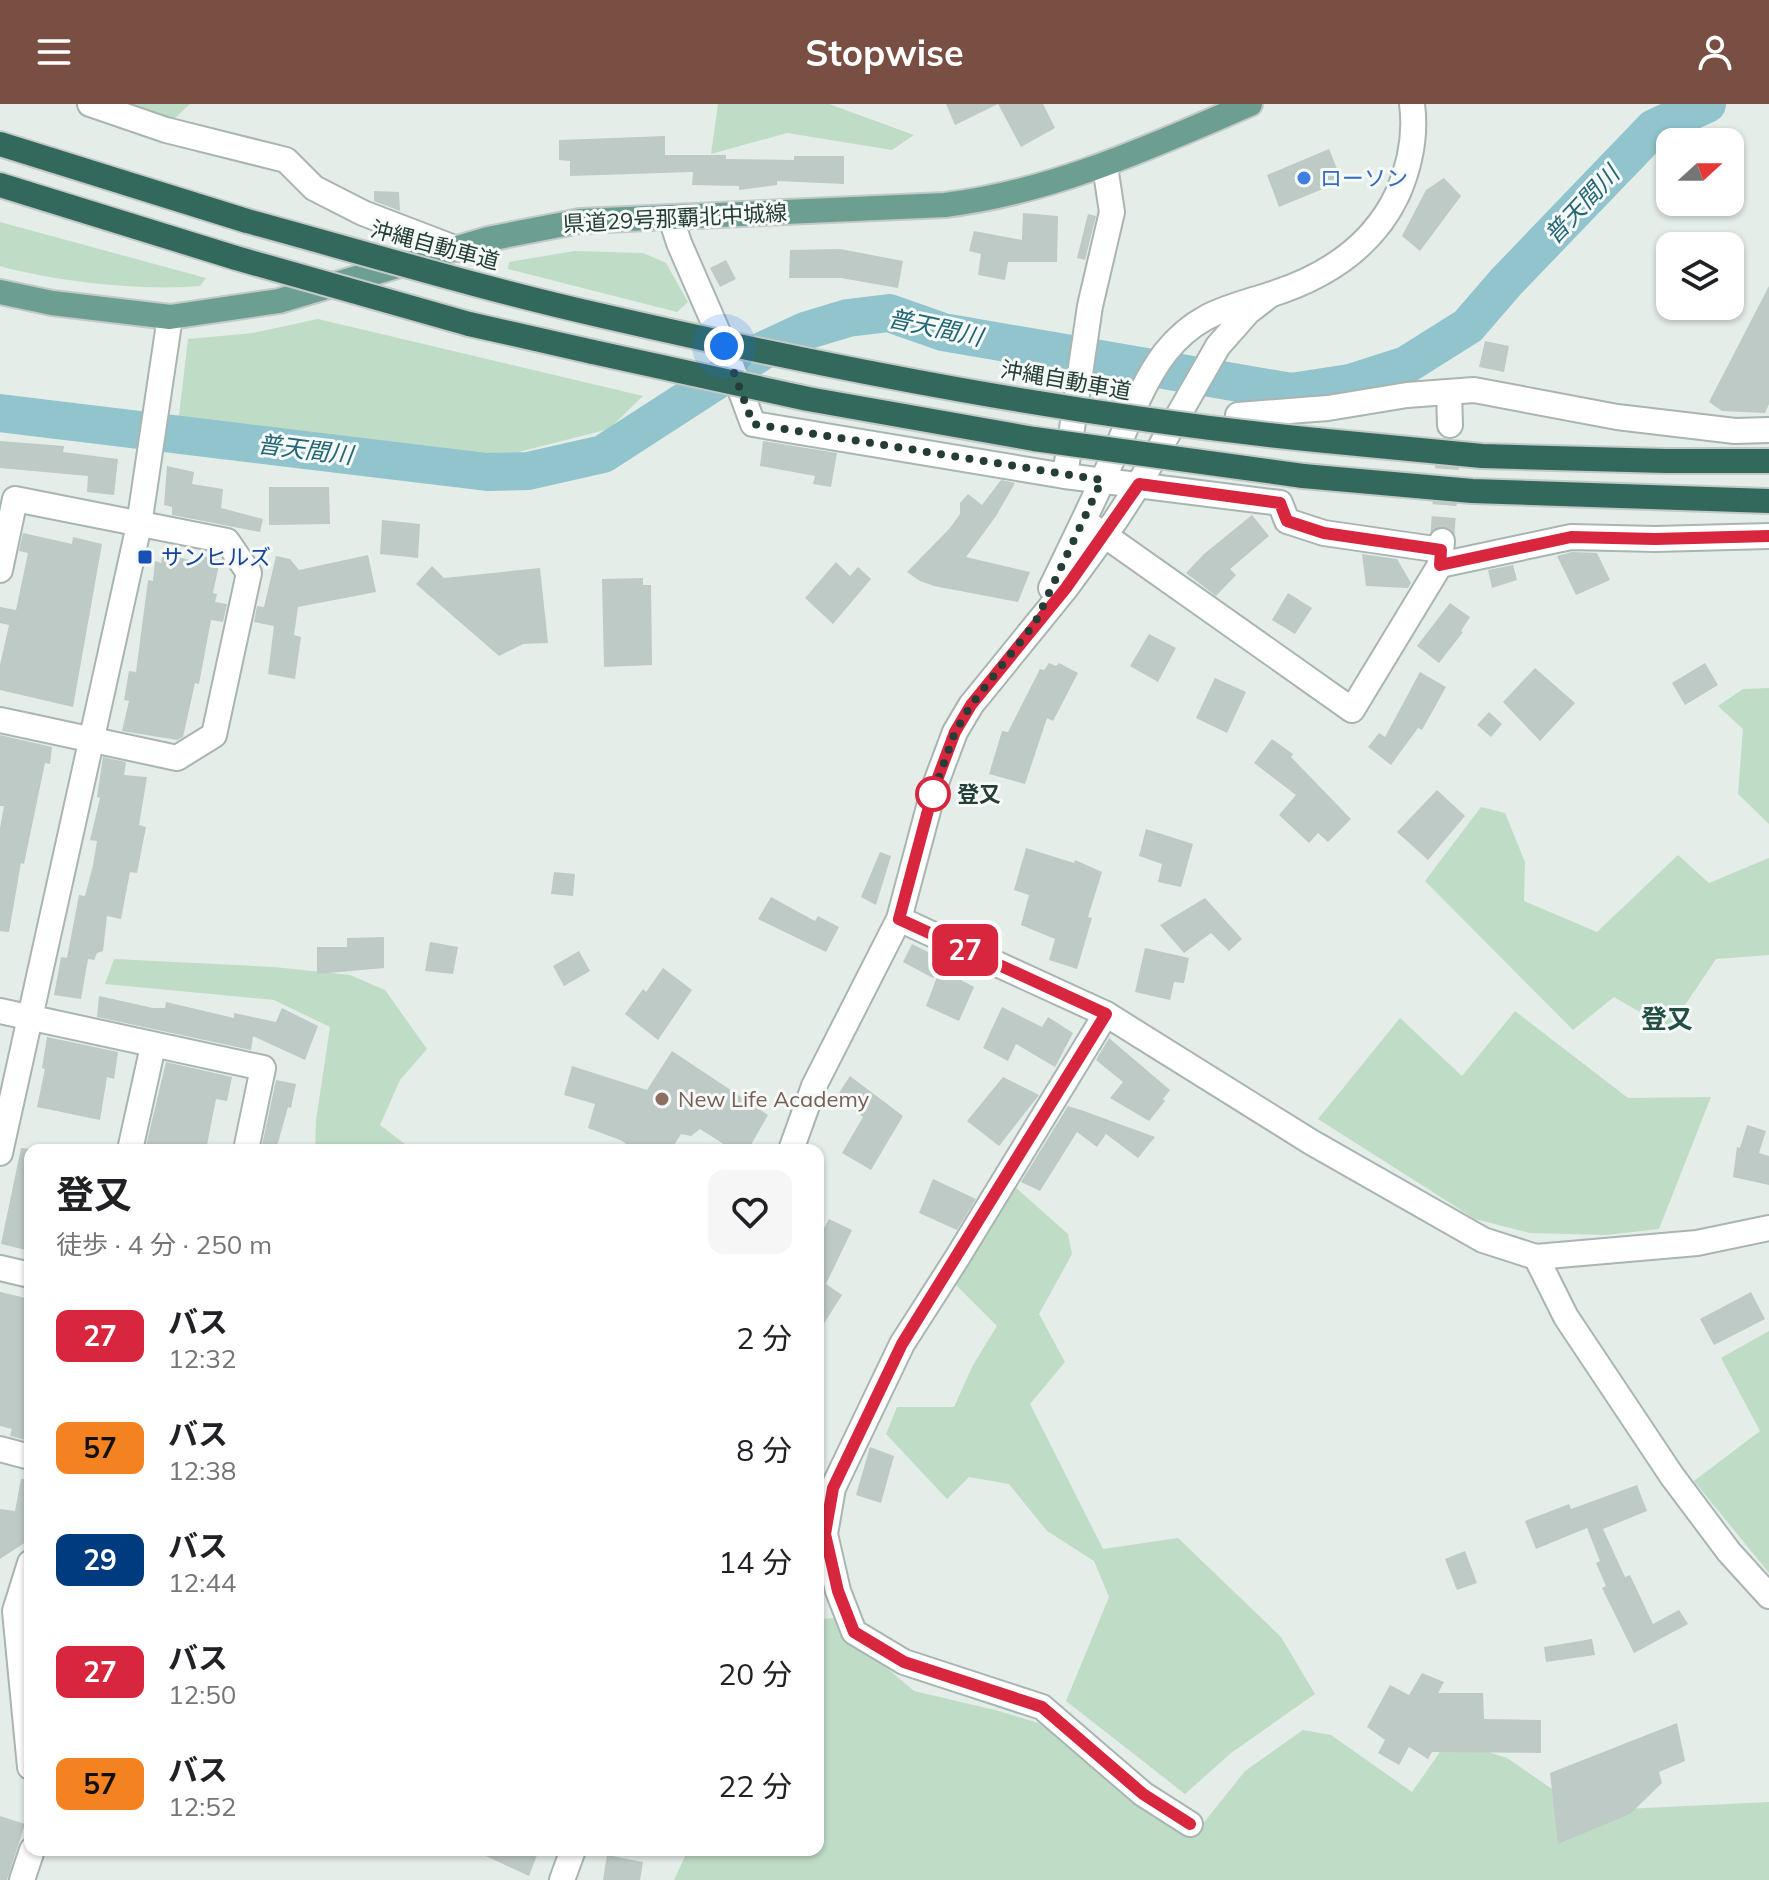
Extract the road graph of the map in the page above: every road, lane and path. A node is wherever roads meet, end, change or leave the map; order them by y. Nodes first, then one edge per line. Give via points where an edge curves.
1 (90, 104) edge
2 (1250, 104) edge
3 (1412, 104) edge
4 (0, 144) edge
5 (1105, 166) junction
6 (0, 185) edge
7 (671, 218) junction
8 (457, 249) junction
9 (0, 292) edge
10 (1270, 295) junction
11 (170, 317) junction
12 (1449, 392) junction
13 (1238, 415) dead end
14 (1450, 425) tunnel mouth
15 (1769, 430) edge
16 (1769, 461) edge
17 (1065, 476) junction
18 (1102, 480) junction
19 (1139, 484) junction
20 (1769, 501) edge
21 (139, 525) junction
22 (1094, 529) junction
23 (1769, 536) edge
24 (1441, 552) junction
25 (0, 570) edge
26 (0, 720) edge
27 (92, 739) junction
28 (899, 919) junction
29 (0, 1011) edge
30 (1106, 1014) junction
31 (29, 1019) junction
32 (153, 1046) junction
33 (131, 1144) edge
34 (247, 1144) edge
35 (793, 1144) edge
36 (0, 1153) edge
37 (1769, 1228) edge
38 (1536, 1257) junction
39 (0, 1268) edge
40 (24, 1274) edge
41 (0, 1449) edge
42 (24, 1455) edge
43 (824, 1501) edge
44 (24, 1582) edge
45 (1769, 1596) edge
46 (24, 1705) edge
47 (1190, 1824) dead end
48 (30, 1856) edge
49 (571, 1856) edge
50 (22, 1880) edge
51 (562, 1880) edge

1 - 8 street via 166,130 286,160 314,188
2 - 5 main road, 県道29号那覇北中城線
3 - 10 street via 1410,154 1383,220 1364,243 1326,272
4 - 16 highway, 沖縄自動車道, bridge via 247,221 601,316 1057,406 1203,429 1482,456
5 - 7 main road, 県道29号那覇北中城線 via 981,201
5 - 17 street via 1112,212 1090,306
6 - 20 highway, bridge via 469,324 808,399 1019,437 1303,476 1472,491
7 - 8 main road, 県道29号那覇北中城線 via 580,221
7 - 17 street via 753,424
8 - 11 main road, 県道29号那覇北中城線 via 279,301
9 - 11 main road, 県道29号那覇北中城線
10 - 18 street via 1212,314 1166,353
10 - 19 street via 1218,346
11 - 21 street
12 - 13 street
12 - 14 street
12 - 15 street via 1474,390 1617,417
17 - 18 street
18 - 19 street
18 - 22 street
19 - 22 street
19 - 24 street via 1280,503 1287,521 1324,533
21 - 25 street via 15,499
21 - 27 street
21 - 27 street via 227,541 249,573 214,735 177,758
22 - 24 street via 1352,710
22 - 28 street via 1066,588 955,732 934,788
23 - 24 street via 1571,537
26 - 27 street
27 - 31 street
28 - 30 street
28 - 35 street via 814,1086
29 - 31 street
30 - 38 street via 1392,1189 1483,1240
30 - 43 street via 902,1344
31 - 32 street
31 - 36 street
32 - 33 street
32 - 34 street via 263,1068
37 - 38 street via 1697,1243
38 - 45 street via 1566,1317 1672,1476
39 - 40 street
41 - 42 street
43 - 47 street via 825,1534 838,1591 854,1632 904,1662 1042,1707 1143,1794
44 - 46 street via 15,1611
48 - 50 street
49 - 51 street

